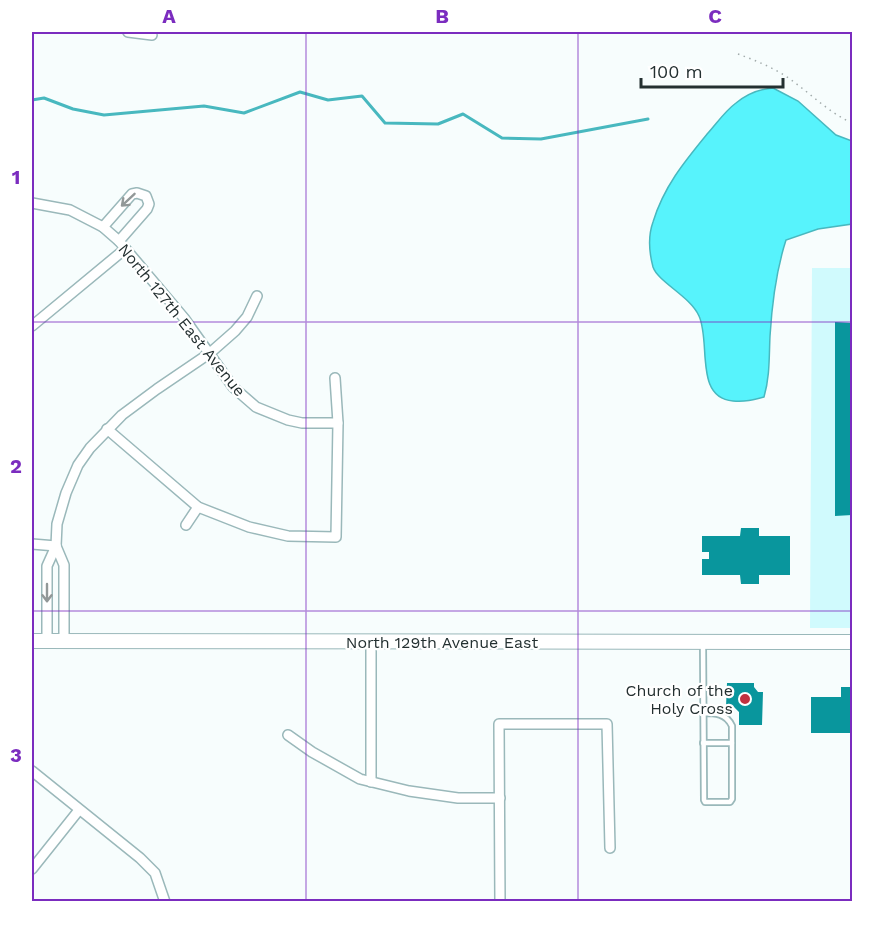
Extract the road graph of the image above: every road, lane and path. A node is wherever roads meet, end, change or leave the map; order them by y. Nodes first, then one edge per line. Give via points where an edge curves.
1 (128, 32) edge
2 (152, 35) dead end
3 (738, 54) dead end
4 (852, 123) edge
5 (32, 203) edge
6 (103, 227) junction
7 (122, 245) junction
8 (257, 296) dead end
9 (32, 326) edge
10 (210, 353) junction
11 (335, 378) dead end
12 (338, 423) junction
13 (107, 429) junction
14 (198, 507) junction
15 (186, 525) dead end
16 (32, 544) edge
17 (56, 546) junction
18 (32, 641) edge
19 (47, 641) junction
20 (64, 641) junction
21 (371, 642) junction
22 (703, 642) junction
23 (852, 642) edge
24 (703, 713) junction
25 (288, 735) dead end
26 (703, 743) junction
27 (732, 743) junction
28 (32, 771) edge
29 (371, 782) junction
30 (500, 798) junction
31 (79, 810) junction
32 (610, 848) dead end
33 (32, 869) edge
34 (165, 902) edge
35 (500, 902) edge

1 - 2 street
3 - 4 path via 778,72
5 - 6 street, North 127th East Avenue via 70,210
6 - 7 street, North 127th East Avenue
7 -> 6 street via 147,209 146,196 132,194
7 - 9 street
7 - 10 street, North 127th East Avenue
8 - 10 street via 247,317
10 - 12 street, North 127th East Avenue via 233,387 266,413 302,423
10 - 13 street
11 - 12 street
12 - 14 street via 336,537 278,534
13 - 14 street
13 - 17 street via 78,465 60,514
14 - 15 street
16 - 17 street
17 -> 19 street via 47,566
17 - 20 street via 64,565
18 - 19 main road, North 129th Avenue East
19 - 20 main road, North 129th Avenue East
20 - 21 main road, North 129th Avenue East
21 - 22 main road, North 129th Avenue East
21 - 29 street
22 - 23 main road, North 129th Avenue East
22 - 24 lane
24 - 26 lane
24 - 27 lane via 729,719
25 - 29 street via 345,772
26 - 27 lane
26 - 27 lane via 705,802 732,799
28 - 31 street
29 - 30 street via 458,798
30 - 32 street via 499,724 607,724
30 - 35 street
31 - 33 street
31 - 34 street via 155,873

